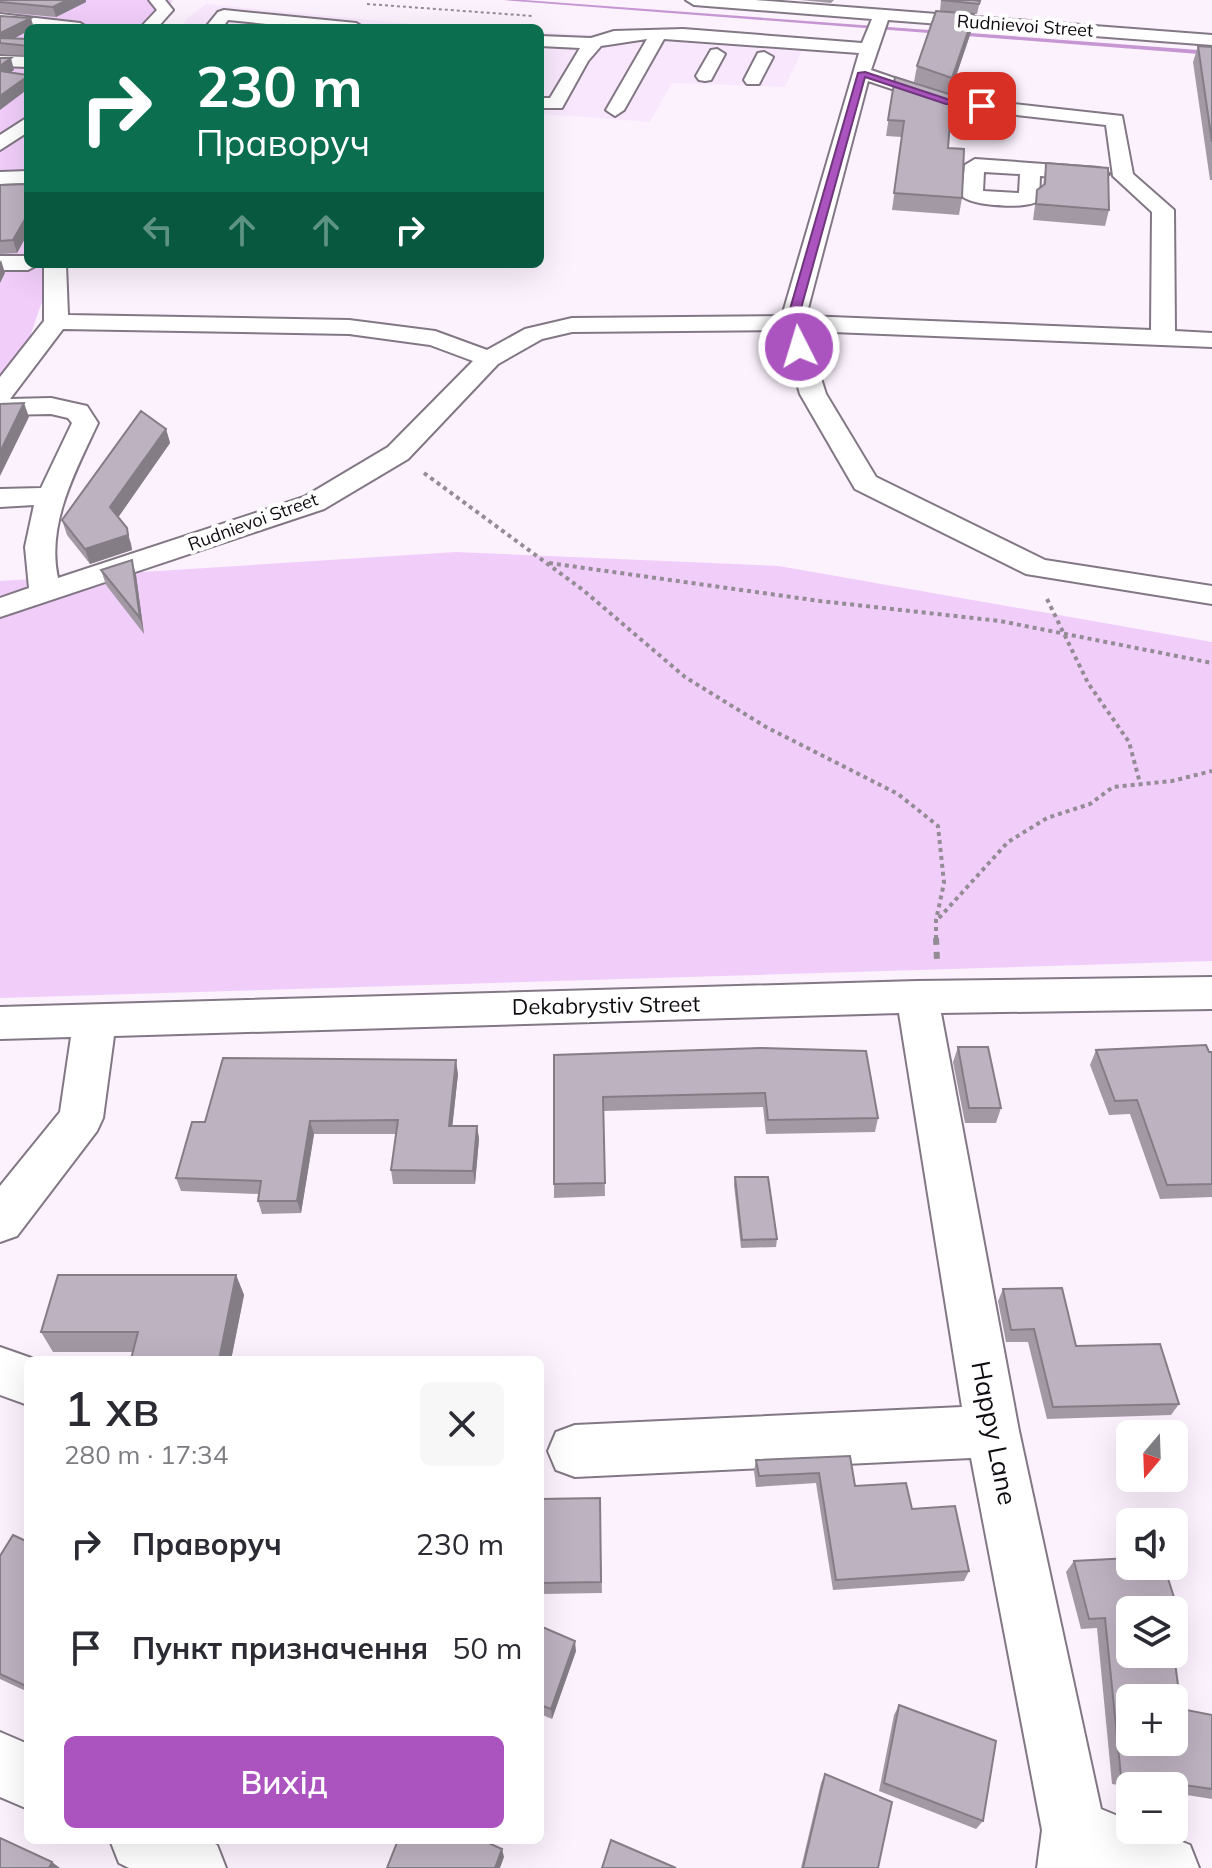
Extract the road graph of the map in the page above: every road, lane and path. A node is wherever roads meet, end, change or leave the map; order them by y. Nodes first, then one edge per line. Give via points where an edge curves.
1 (157, 0) edge
2 (694, 0) edge
3 (364, 4) dead end
4 (1049, 9) dead end
5 (540, 17) dead end
6 (0, 19) edge
7 (1174, 20) dead end
8 (44, 24) edge
9 (152, 24) edge
10 (216, 24) edge
11 (315, 24) edge
12 (1036, 27) junction
13 (875, 32) junction
14 (1149, 36) junction
15 (1212, 40) edge
16 (544, 41) edge
17 (654, 42) junction
18 (592, 43) junction
19 (717, 54) junction
20 (764, 57) junction
21 (0, 61) edge
22 (24, 62) edge
23 (862, 73) junction
24 (705, 76) dead end
25 (753, 80) dead end
26 (1101, 101) dead end
27 (544, 103) edge
28 (615, 110) dead end
29 (1081, 118) junction
30 (0, 122) edge
31 (24, 123) edge
32 (24, 126) edge
33 (0, 144) edge
34 (1030, 169) dead end
35 (1123, 176) junction
36 (24, 177) edge
37 (0, 178) edge
38 (0, 263) edge
39 (24, 263) edge
40 (55, 268) edge
41 (56, 322) junction
42 (792, 323) junction
43 (1163, 339) junction
44 (1212, 340) edge
45 (489, 359) junction
46 (12, 360) edge
47 (0, 394) edge
48 (0, 407) edge
49 (398, 453) junction
50 (49, 496) junction
51 (0, 498) edge
52 (545, 563) junction
53 (1037, 568) junction
54 (45, 591) junction
55 (1212, 595) edge
56 (0, 608) edge
57 (1066, 633) junction
58 (1212, 663) edge
59 (1212, 771) edge
60 (1140, 783) junction
61 (936, 920) junction
62 (1212, 993) edge
63 (917, 997) junction
64 (95, 1018) junction
65 (0, 1023) edge
66 (0, 1221) edge
67 (0, 1371) edge
68 (24, 1380) edge
69 (992, 1431) junction
70 (575, 1451) dead end
71 (0, 1763) edge
72 (24, 1776) edge
73 (149, 1844) edge
74 (1071, 1849) edge
75 (194, 1868) edge
76 (1167, 1868) edge

1 - 9 street via 165,10
2 - 13 street, Rudnievoi Street
3 - 5 path
4 - 12 street
6 - 8 street
7 - 14 street via 1159,22
10 - 11 street via 224,15
12 - 13 street, Rudnievoi Street
12 - 14 street, Rudnievoi Street
13 - 17 street
13 - 20 street via 798,59
13 - 23 street
14 - 15 street, Rudnievoi Street
16 - 18 street
17 - 18 street via 605,38
17 - 19 street
17 - 28 street
18 - 27 street via 556,104
19 - 20 street
19 - 24 street
20 - 25 street
21 - 22 street
23 - 29 street via 946,102
23 - 42 street
26 - 29 street
29 - 35 street via 1115,120
30 - 31 street
32 - 33 street
34 - 35 street
35 - 43 street via 1163,210
36 - 37 street
38 - 39 street
40 - 41 street
41 - 45 street via 349,327 435,338
41 - 46 street
42 - 43 street, Rudnievoi Street
42 - 45 street, Rudnievoi Street via 572,325 534,334
42 - 53 street via 813,394 865,483
43 - 44 street, Rudnievoi Street
45 - 49 street, Rudnievoi Street
46 - 47 street
48 - 50 street via 51,406 78,412 85,423
49 - 52 path
49 - 54 street, Rudnievoi Street via 314,503
50 - 51 street
50 - 54 street via 38,568
52 - 57 path
52 - 61 path via 685,677 766,727 898,794 938,826 944,883
53 - 55 street
53 - 57 path via 1033,584 1050,602
54 - 56 street, Rudnievoi Street
57 - 58 path
57 - 60 path via 1088,683 1129,742
59 - 60 path
60 - 61 path via 1113,787 1090,804 1047,818 1008,842
61 - 63 path via 938,970
62 - 63 street, Dekabrystiv Street
63 - 64 street, Dekabrystiv Street
63 - 69 street, Happy Lane
64 - 65 street, Dekabrystiv Street
64 - 66 street via 81,1118
67 - 68 street
69 - 70 street
69 - 74 street, Happy Lane
71 - 72 street
73 - 75 street
74 - 76 street

